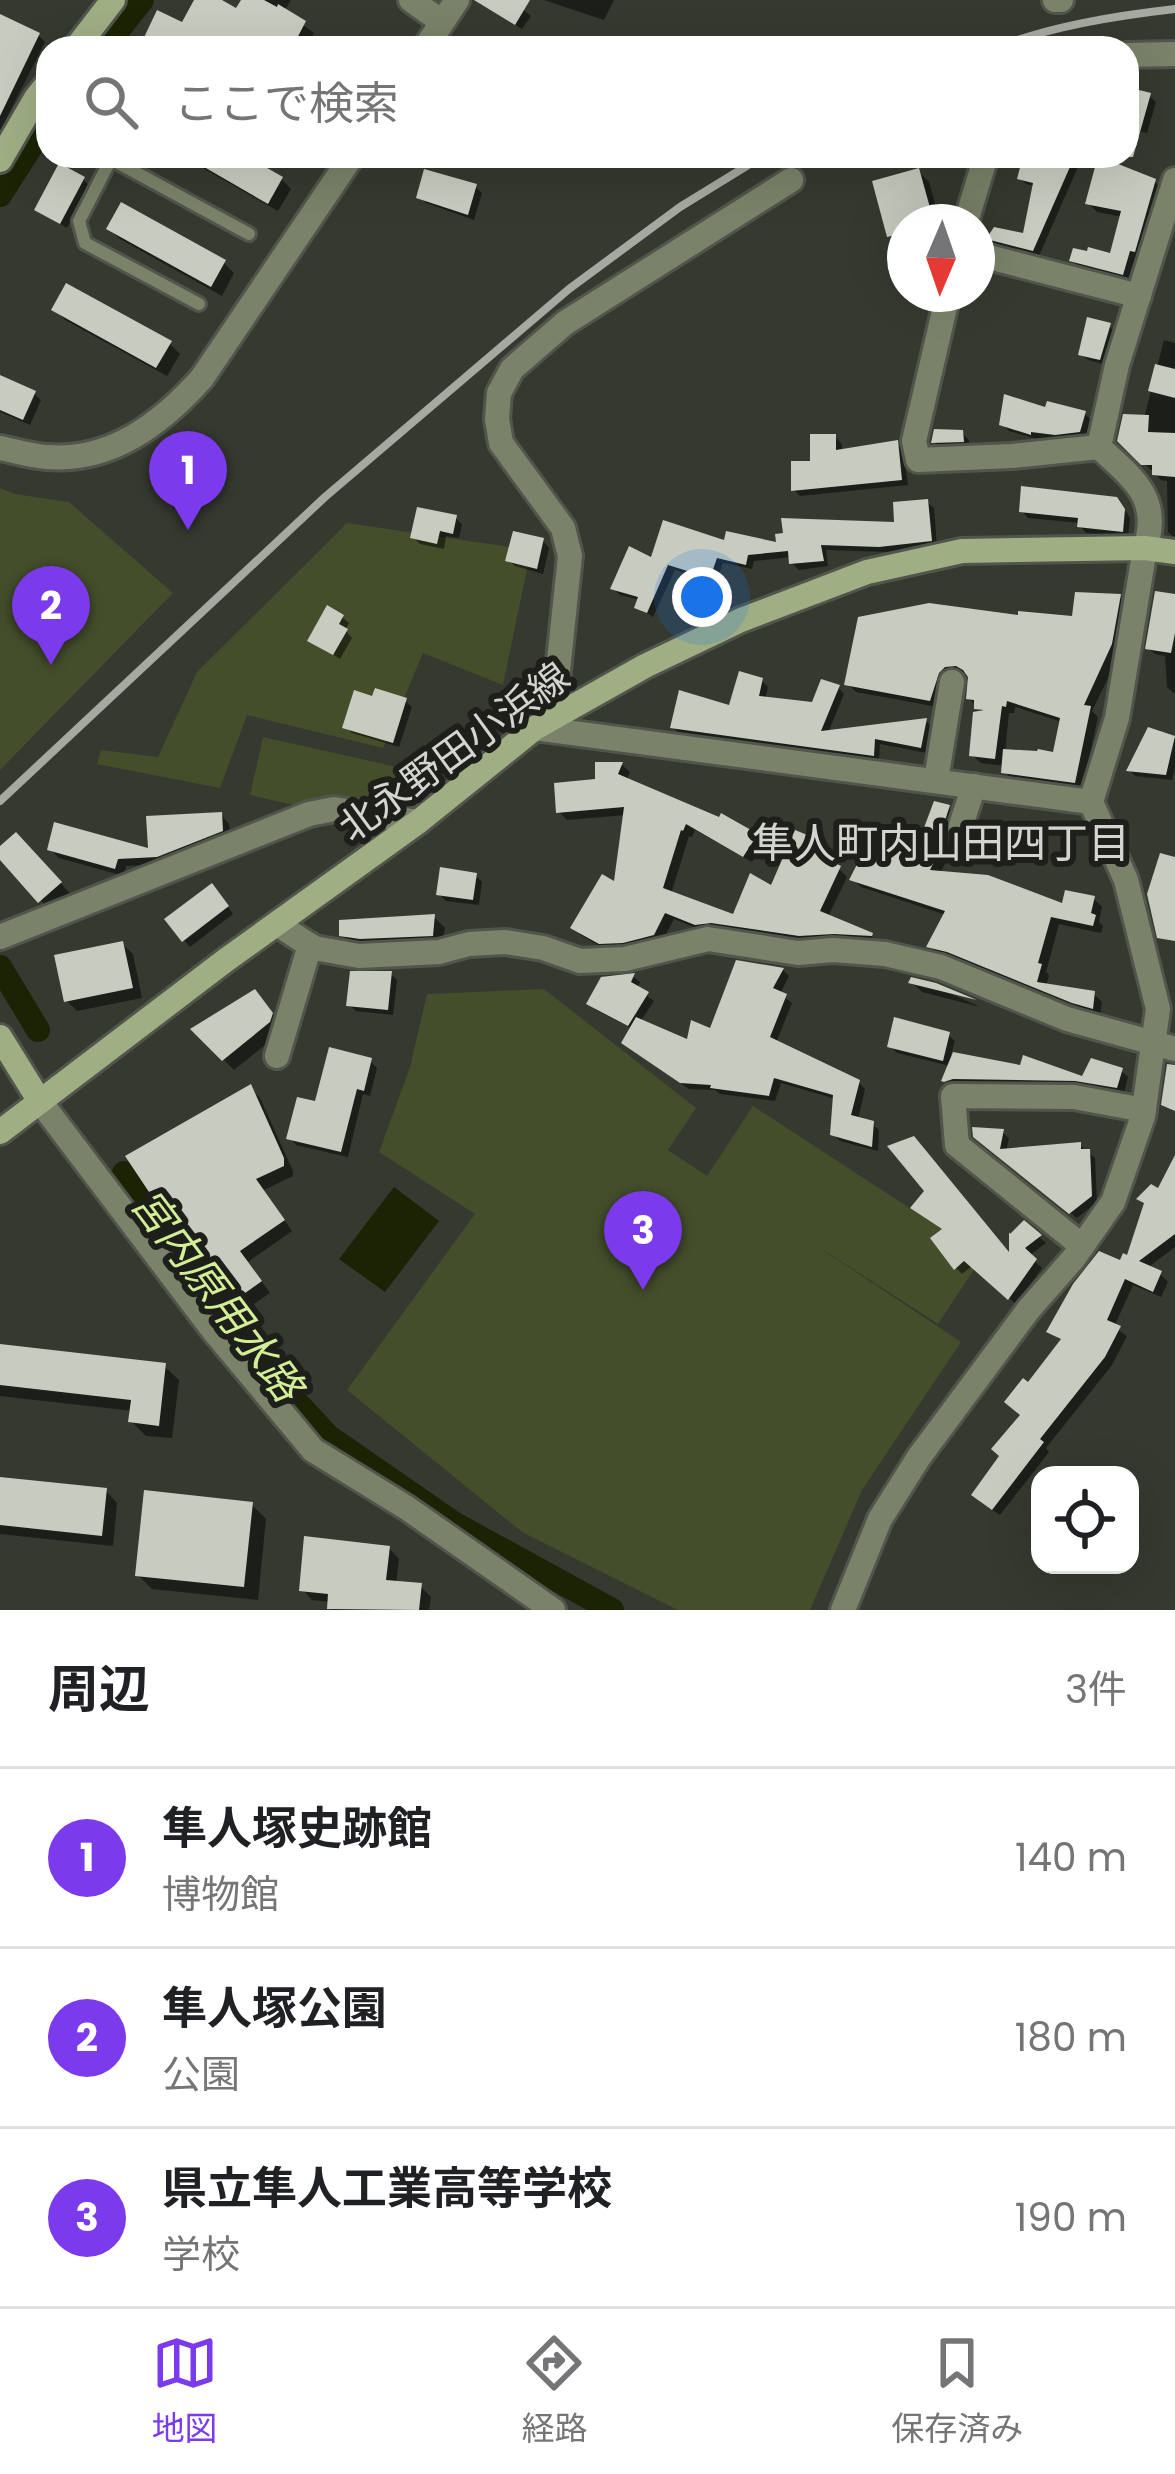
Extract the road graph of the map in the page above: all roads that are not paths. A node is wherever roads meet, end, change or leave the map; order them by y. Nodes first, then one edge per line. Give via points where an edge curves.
1 (112, 0) edge
2 (411, 0) edge
3 (450, 11) edge
4 (85, 36) edge
5 (433, 36) edge
6 (1139, 55) edge
7 (1175, 55) edge
8 (36, 102) edge
9 (8, 124) edge
10 (0, 160) edge
11 (104, 168) edge
12 (129, 168) edge
13 (344, 168) edge
14 (982, 168) edge
15 (791, 180) dead end
16 (1175, 180) edge
17 (971, 204) edge
18 (249, 234) dead end
19 (1165, 250) edge
20 (995, 259) edge
21 (1139, 296) junction
22 (200, 304) dead end
23 (943, 312) edge
24 (1100, 447) junction
25 (0, 448) edge
26 (1144, 548) junction
27 (1175, 552) edge
28 (952, 682) dead end
29 (544, 723) junction
30 (936, 781) junction
31 (974, 786) junction
32 (1091, 802) junction
33 (418, 822) junction
34 (958, 834) dead end
35 (277, 924) junction
36 (0, 937) edge
37 (310, 945) junction
38 (0, 1037) edge
39 (1164, 1046) edge
40 (278, 1056) dead end
41 (39, 1100) junction
42 (1144, 1110) junction
43 (0, 1132) edge
44 (1082, 1246) junction
45 (553, 1610) edge
46 (843, 1610) edge

1 - 4 main road
2 - 3 street
3 - 5 street
6 - 7 street
8 - 9 main road
9 - 10 main road
11 - 22 lane via 79,221 85,243
12 - 18 lane
13 - 25 street via 176,407 132,439 85,456
14 - 17 street
15 - 29 street via 565,323 512,369 499,393 501,443 563,527 570,556
16 - 19 street
19 - 21 street
20 - 21 street
21 - 24 street
23 - 24 street via 914,441 918,460
24 - 26 street via 1149,506
26 - 27 main road, 北永野田小浜線
26 - 29 main road, 北永野田小浜線 via 962,550 867,572 741,620
26 - 32 street via 1117,718
28 - 30 street
29 - 30 street
29 - 33 main road, 北永野田小浜線
30 - 31 street
31 - 32 street
31 - 34 street
32 - 39 street via 1126,880
33 - 35 main road, 北永野田小浜線
33 - 36 street via 334,809 309,814
35 - 37 street
35 - 41 main road, 北永野田小浜線
37 - 39 street via 359,956 505,942 580,962 708,939 798,953 885,954
37 - 40 street
38 - 41 main road
39 - 42 street
41 - 43 main road, 北永野田小浜線
41 - 45 street via 313,1450
42 - 44 street via 1113,1202
42 - 44 street via 1074,1097 953,1096 958,1145
44 - 46 street via 911,1469 880,1519

